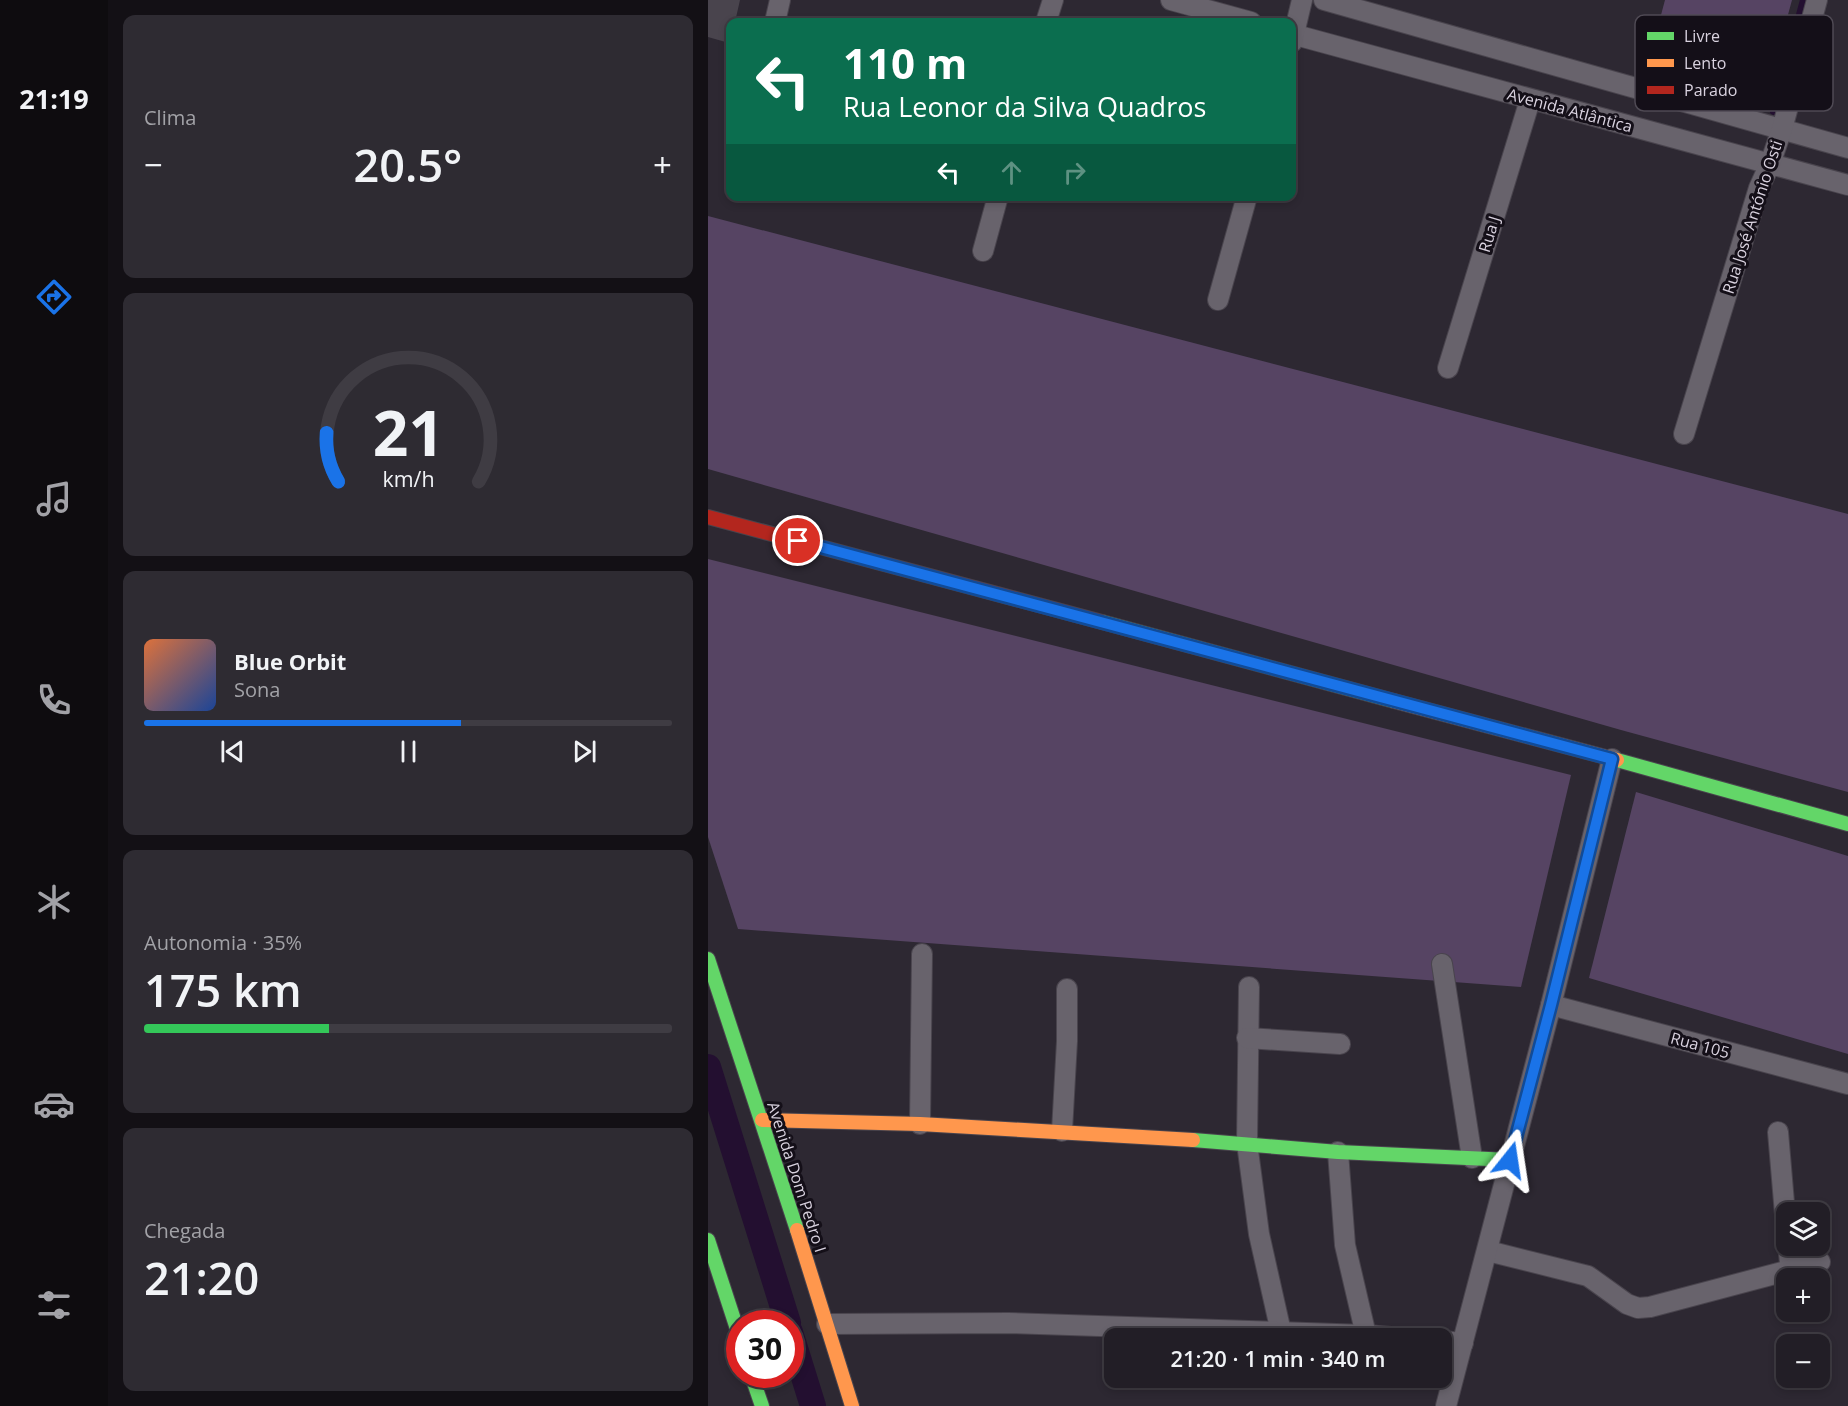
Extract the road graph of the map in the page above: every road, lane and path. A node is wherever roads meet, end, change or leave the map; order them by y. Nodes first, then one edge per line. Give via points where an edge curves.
1 (780, 0) edge
2 (1053, 0) edge
3 (1171, 0) edge
4 (1302, 0) edge
5 (1324, 0) edge
6 (1816, 0) edge
7 (1812, 15) edge
8 (775, 18) edge
9 (1047, 18) edge
10 (1236, 18) edge
11 (1296, 22) edge
12 (1296, 38) edge
13 (1635, 88) edge
14 (1530, 100) junction
15 (1718, 111) edge
16 (1787, 111) edge
17 (1782, 129) junction
18 (1848, 148) edge
19 (1770, 164) junction
20 (1848, 185) edge
21 (997, 201) edge
22 (1246, 201) edge
23 (983, 251) dead end
24 (1218, 300) dead end
25 (1448, 368) dead end
26 (1684, 434) dead end
27 (708, 517) edge
28 (1612, 759) junction
29 (1848, 824) edge
30 (922, 954) dead end
31 (708, 959) edge
32 (1442, 964) dead end
33 (1249, 987) dead end
34 (1066, 989) dead end
35 (1551, 1005) junction
36 (1247, 1038) junction
37 (1340, 1044) dead end
38 (1848, 1084) edge
39 (762, 1120) junction
40 (920, 1124) junction
41 (1062, 1131) junction
42 (1778, 1132) dead end
43 (1247, 1143) junction
44 (1338, 1152) junction
45 (1472, 1158) junction
46 (1510, 1160) junction
47 (1784, 1202) edge
48 (708, 1240) edge
49 (1488, 1251) junction
50 (1820, 1262) dead end
51 (1801, 1268) edge
52 (1776, 1275) edge
53 (731, 1310) edge
54 (827, 1324) junction
55 (1160, 1328) edge
56 (1280, 1328) edge
57 (1363, 1328) edge
58 (1452, 1342) edge
59 (1463, 1343) junction
60 (756, 1388) edge
61 (762, 1406) edge
62 (852, 1406) edge
63 (1446, 1406) edge

1 - 8 street
2 - 9 street
3 - 10 street
4 - 11 street
5 - 13 street
6 - 7 street, Rua José António Osti
12 - 14 street, Avenida Atlântica
14 - 19 street, Avenida Atlântica
14 - 25 street, Rua J
15 - 17 street
16 - 17 street, Rua José António Osti
17 - 18 street
17 - 19 street, Rua José António Osti
19 - 20 street, Avenida Atlântica
19 - 26 street, Rua José António Osti via 1759,188
21 - 23 street
22 - 24 street
27 - 28 street
28 - 29 street
28 - 35 street
30 - 40 street
31 - 39 street, Avenida Dom Pedro I
32 - 45 street
33 - 36 street
34 - 41 street
35 - 38 street, Rua 105
35 - 46 street
36 - 37 street
36 - 43 street
39 - 40 street
39 - 54 street, Avenida Dom Pedro I
40 - 41 street
41 - 43 street
42 - 47 street
43 - 44 street
43 - 56 street via 1259,1234
44 - 45 street
44 - 57 street via 1345,1245
45 - 46 street
46 - 49 street
48 - 53 street
49 - 52 street via 1588,1275 1638,1308
49 - 59 street
50 - 51 street
54 - 55 street via 1008,1323
54 - 62 street, Avenida Dom Pedro I
58 - 59 street
59 - 63 street
60 - 61 street

